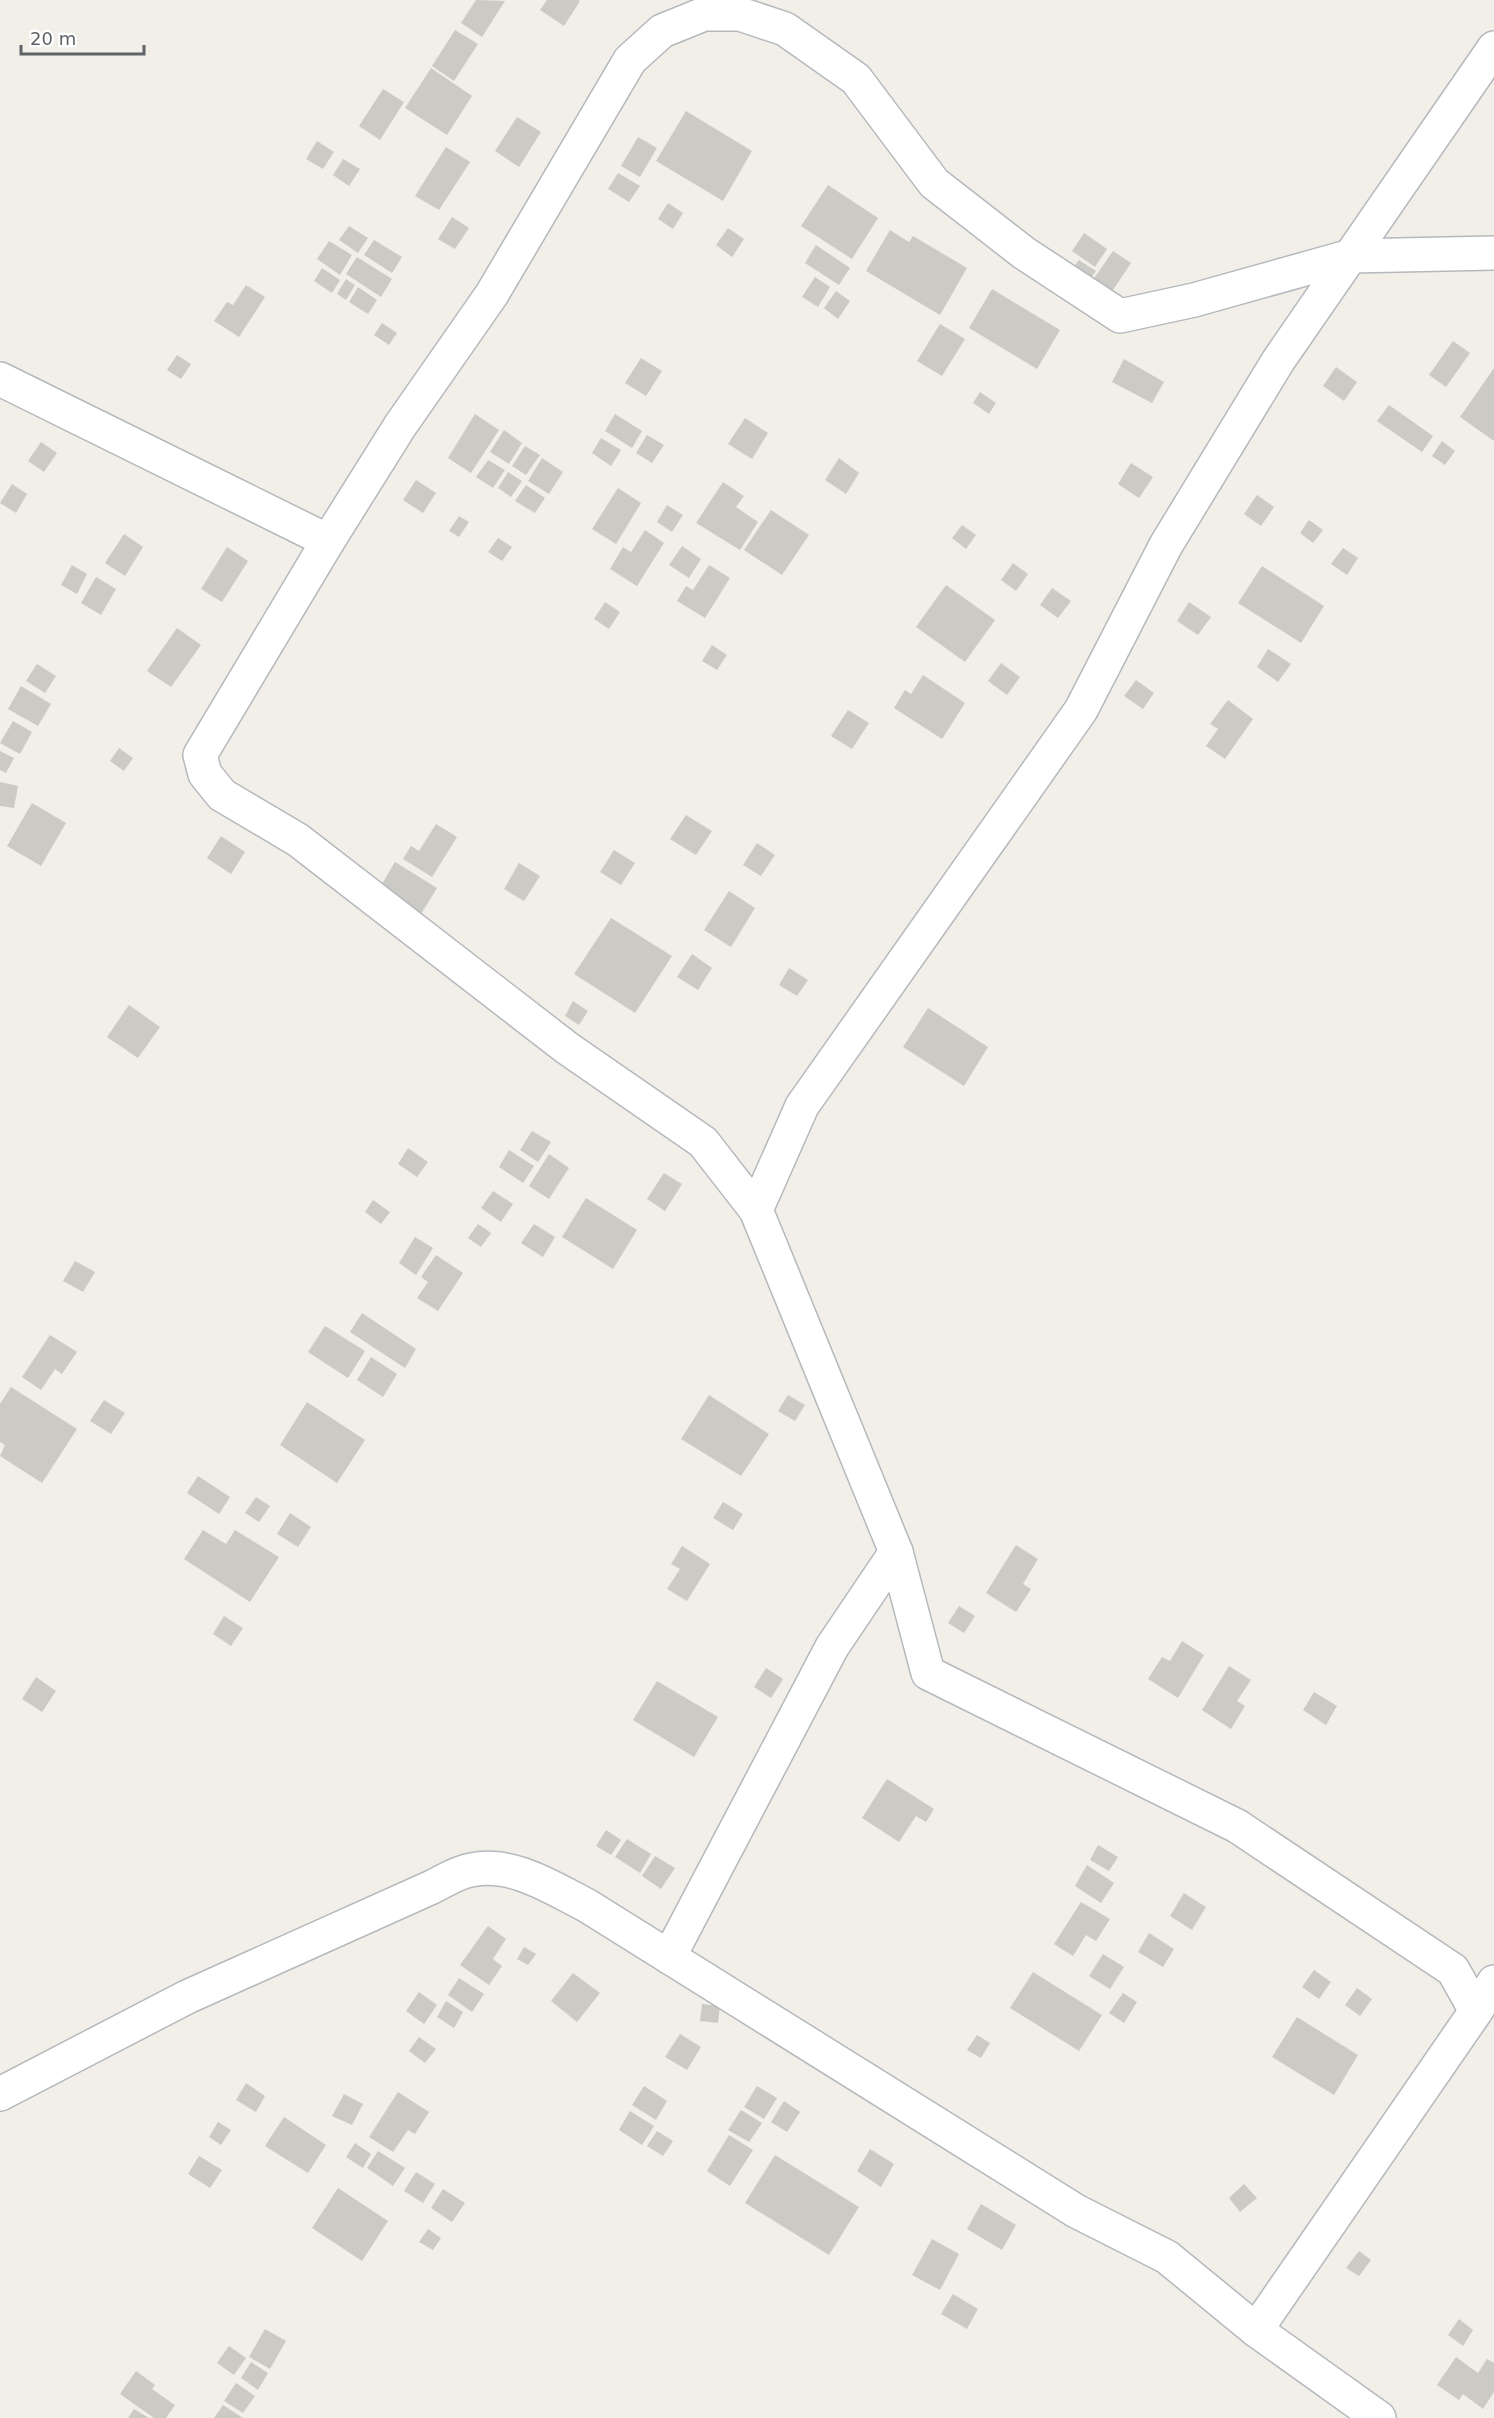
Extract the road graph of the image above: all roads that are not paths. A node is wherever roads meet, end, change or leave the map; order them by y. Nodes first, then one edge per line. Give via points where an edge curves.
1 (1494, 48) edge
2 (1494, 252) edge
3 (1351, 256) junction
4 (0, 379) edge
5 (328, 541) junction
6 (756, 1210) junction
7 (896, 1552) junction
8 (669, 1957) junction
9 (1494, 1982) edge
10 (1476, 2011) junction
11 (0, 2094) edge
12 (1256, 2330) junction
13 (1379, 2418) edge

1 - 3 street
2 - 3 street
3 - 5 street via 1194,300 1120,316 1024,254 934,183 856,79 784,29 740,14 704,14 662,31 630,60 492,294 400,426
3 - 6 street via 1278,361 1166,545 1081,710 802,1106
4 - 5 street
5 - 6 street via 200,755 205,774 222,795 298,840 567,1048 703,1142
6 - 7 street
7 - 8 street via 832,1647
7 - 10 street via 928,1673 1237,1826 1453,1970
8 - 11 street via 586,1905 529,1876 471,1870 187,1997
8 - 12 street via 1076,2211 1167,2257
9 - 10 street
10 - 12 street
12 - 13 street

